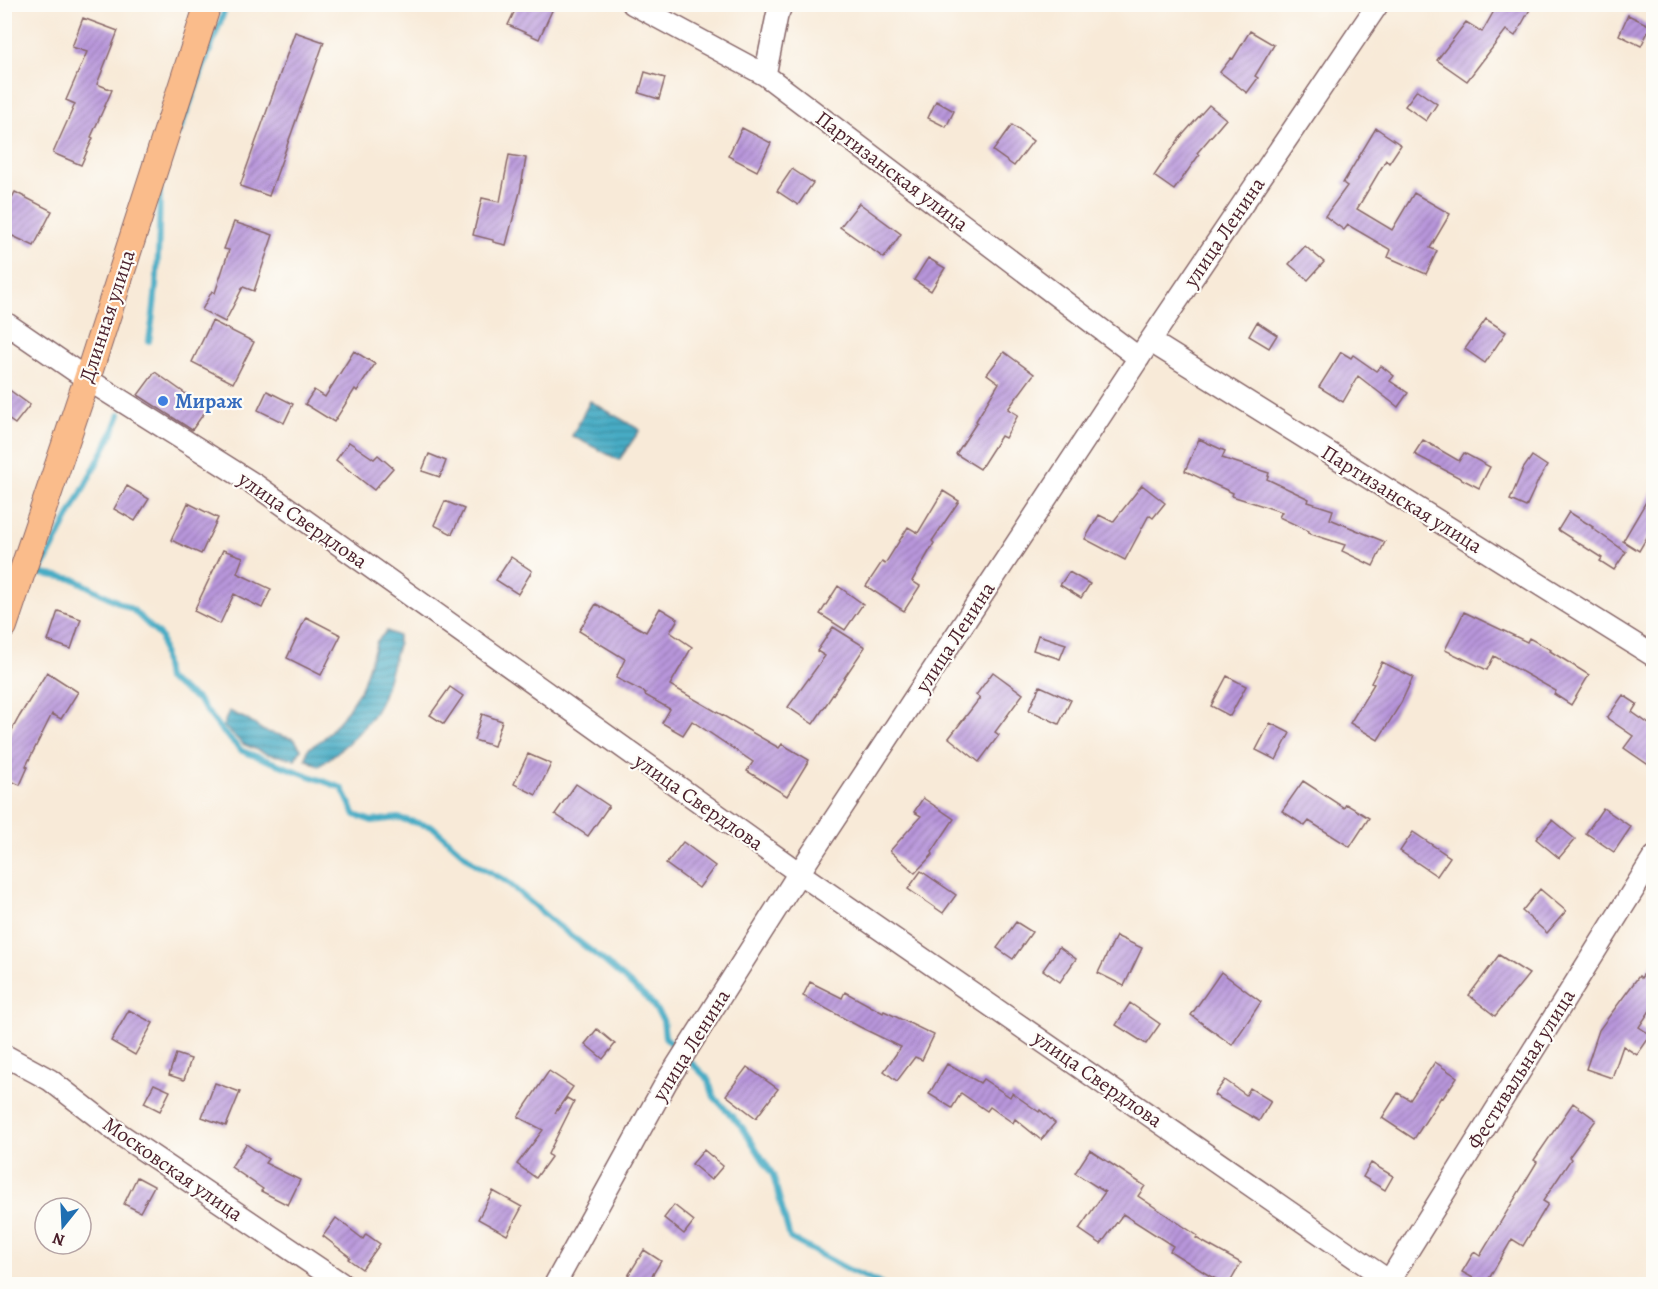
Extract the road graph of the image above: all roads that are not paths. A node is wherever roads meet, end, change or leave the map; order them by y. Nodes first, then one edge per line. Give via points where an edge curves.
1 (208, 4) edge
2 (633, 4) edge
3 (782, 4) edge
4 (1378, 4) edge
5 (765, 75) junction
6 (4, 322) edge
7 (1144, 350) junction
8 (87, 379) junction
9 (4, 626) edge
10 (1653, 656) edge
11 (1653, 857) edge
12 (800, 873) junction
13 (4, 1055) edge
14 (1390, 1283) edge
15 (342, 1284) edge
16 (555, 1284) edge

1 - 8 main road, Длинная улица
2 - 5 street, Партизанская улица
3 - 5 street
4 - 7 street, улица Ленина
5 - 7 street, Партизанская улица
6 - 8 street, улица Свердлова
7 - 10 street, Партизанская улица
7 - 12 street, улица Ленина
8 - 9 main road, Длинная улица
8 - 12 street, улица Свердлова via 257,486
11 - 14 street, Фестивальная улица
12 - 14 street, улица Свердлова
12 - 16 street, улица Ленина via 667,1081
13 - 15 street, Московская улица via 51,1080 121,1135

